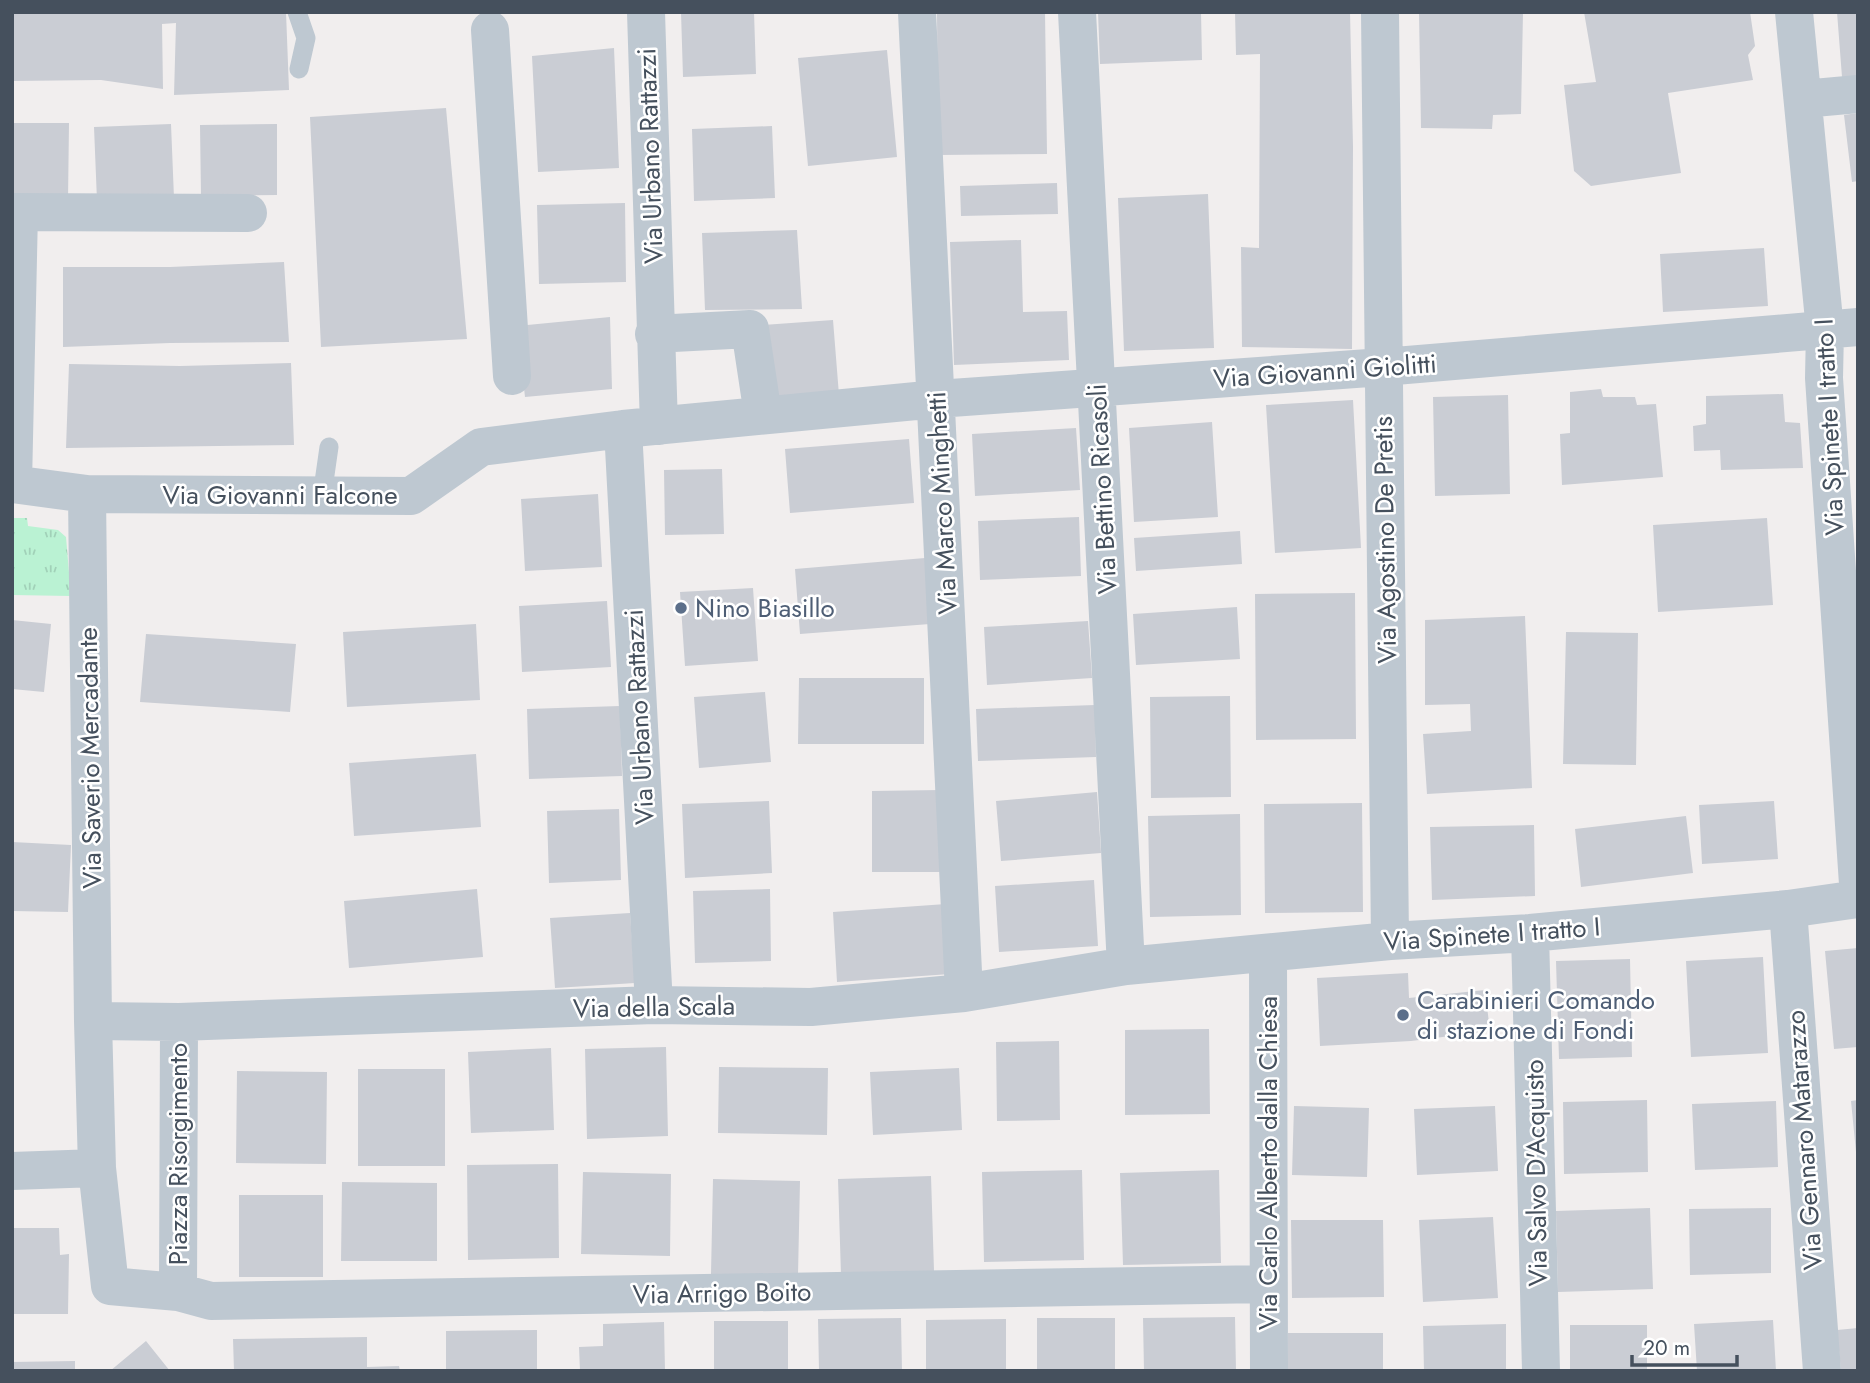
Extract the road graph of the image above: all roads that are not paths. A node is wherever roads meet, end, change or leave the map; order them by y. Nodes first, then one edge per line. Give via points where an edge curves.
1 (297, 12) edge
2 (646, 12) edge
3 (917, 12) edge
4 (1077, 12) edge
5 (1380, 12) edge
6 (1794, 12) edge
7 (489, 30) dead end
8 (299, 69) dead end
9 (1858, 94) edge
10 (1803, 99) junction
11 (16, 212) edge
12 (248, 213) dead end
13 (1841, 328) edge
14 (654, 334) junction
15 (1382, 367) junction
16 (512, 376) dead end
17 (1097, 387) junction
18 (937, 398) junction
19 (763, 415) junction
20 (641, 427) junction
21 (329, 447) dead end
22 (13, 484) edge
23 (87, 494) junction
24 (322, 496) junction
25 (1858, 884) edge
26 (1858, 899) edge
27 (1788, 909) junction
28 (1530, 933) junction
29 (1390, 941) junction
30 (1268, 954) junction
31 (1126, 967) junction
32 (964, 993) junction
33 (654, 1005) junction
34 (93, 1021) junction
35 (179, 1022) junction
36 (97, 1168) junction
37 (12, 1171) edge
38 (1268, 1284) junction
39 (177, 1292) junction
40 (1269, 1371) edge
41 (1541, 1371) edge
42 (1822, 1371) edge

1 - 8 lane via 306,38
2 - 14 street, Via Urbano Rattazzi
3 - 18 street, Via Marco Minghetti
4 - 17 street, Via Bettino Ricasoli
5 - 15 street, Via Agostino De Pretis
6 - 10 street, Via Spinete I tratto I
7 - 16 street
9 - 10 street
10 - 13 street, Via Spinete I tratto I
11 - 12 street
11 - 22 street
13 - 15 street, Via Giovanni Giolitti
13 - 25 street, Via Spinete I tratto I via 1824,378
14 - 19 street via 750,329
14 - 20 street, Via Urbano Rattazzi
15 - 17 street, Via Giovanni Giolitti
15 - 29 street, Via Agostino De Pretis
17 - 18 street, Via Giovanni Giolitti
17 - 31 street, Via Bettino Ricasoli
18 - 19 street, Via Giovanni Giolitti
18 - 32 street, Via Marco Minghetti
19 - 20 street, Via Giovanni Falcone
20 - 24 street, Via Giovanni Falcone via 481,447 411,496
20 - 33 street, Via Urbano Rattazzi
21 - 24 lane
22 - 23 street, Via Giovanni Falcone
23 - 24 street, Via Giovanni Falcone
23 - 34 street, Via Saverio Mercadante
26 - 27 street, Via Spinete I tratto I
27 - 28 street, Via Spinete I tratto I
27 - 42 street, Via Gennaro Matarazzo
28 - 29 street, Via Spinete I tratto I
28 - 41 street, Via Salvo D'Acquisto
29 - 30 street, Via Spinete I tratto I
30 - 31 street, Via Spinete I tratto I
30 - 38 street, Via Carlo Alberto dalla Chiesa
31 - 32 street, Via della Scala
32 - 33 street, Via della Scala via 811,1007
33 - 35 street, Via della Scala
34 - 35 street, Piazza Risorgimento
34 - 36 street, Piazza Risorgimento
35 - 39 street, Piazza Risorgimento
36 - 37 street
36 - 39 street, Piazza Risorgimento via 110,1286
38 - 39 street, Via Arrigo Boito via 211,1301
38 - 40 street, Via Carlo Alberto dalla Chiesa

